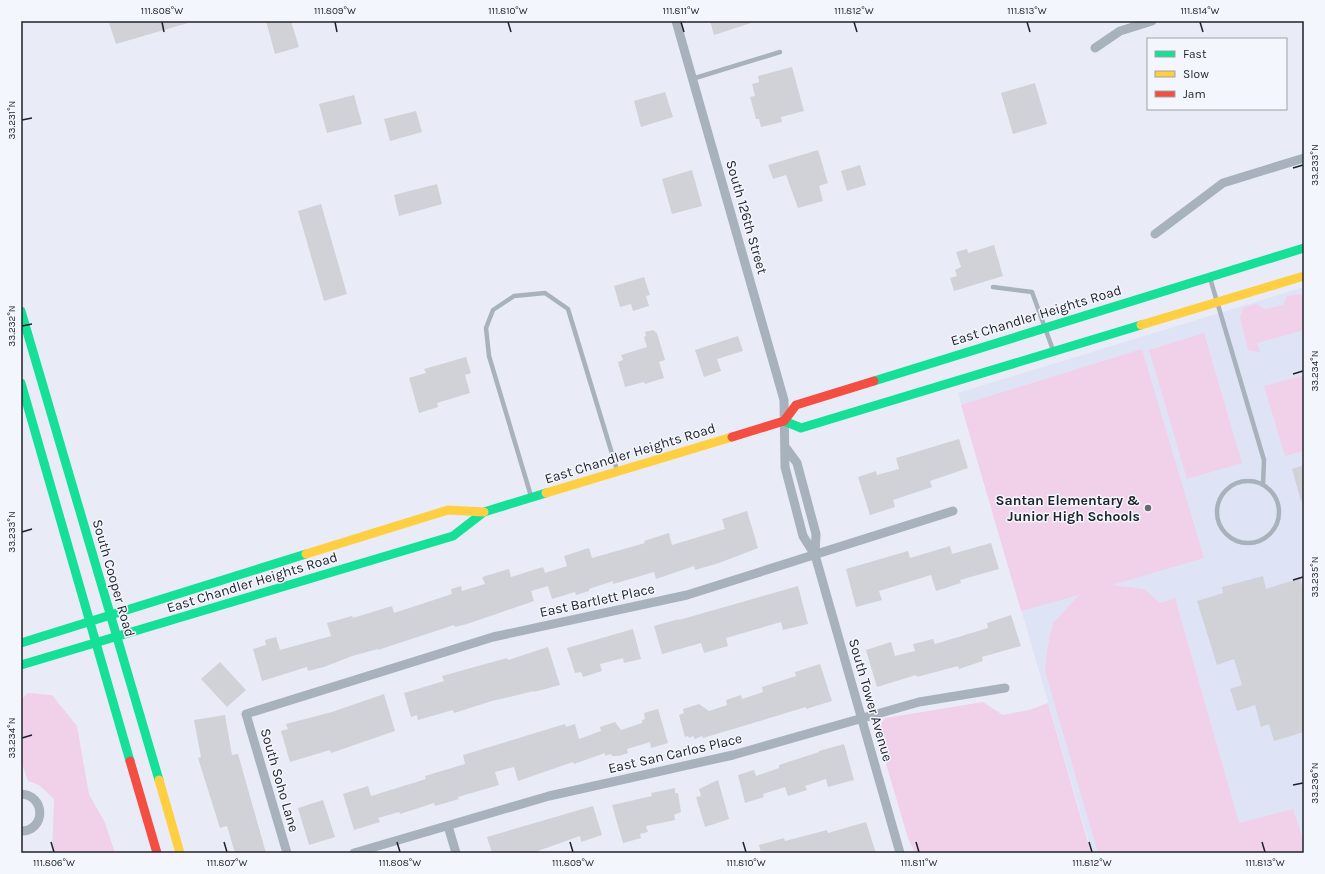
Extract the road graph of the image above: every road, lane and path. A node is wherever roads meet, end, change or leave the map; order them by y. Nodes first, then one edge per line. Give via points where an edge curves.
1 (676, 21) edge
2 (1152, 21) edge
3 (1095, 48) dead end
4 (780, 52) dead end
5 (692, 79) junction
6 (1304, 158) edge
7 (1155, 234) dead end
8 (1304, 248) edge
9 (1304, 276) edge
10 (1209, 277) junction
11 (993, 287) dead end
12 (1218, 302) junction
13 (21, 311) edge
14 (1045, 327) junction
15 (1053, 352) junction
16 (21, 383) edge
17 (784, 421) junction
18 (786, 448) junction
19 (617, 470) junction
20 (1263, 485) junction
21 (531, 497) junction
22 (484, 512) junction
23 (953, 512) dead end
24 (815, 555) junction
25 (110, 615) junction
26 (90, 622) junction
27 (116, 637) junction
28 (21, 643) edge
29 (96, 643) junction
30 (21, 665) edge
31 (1005, 688) dead end
32 (246, 714) joint
33 (862, 718) junction
34 (21, 794) edge
35 (448, 826) junction
36 (21, 830) edge
37 (157, 853) edge
38 (180, 853) edge
39 (287, 853) edge
40 (354, 853) edge
41 (456, 853) edge
42 (900, 853) edge

1 - 5 street, South 126th Street
2 - 3 street via 1120,31
4 - 5 lane
5 - 17 street, South 126th Street via 784,400
6 - 7 street via 1223,183
8 - 10 main road, East Chandler Heights Road
9 - 12 main road
10 - 12 lane
10 - 14 main road, East Chandler Heights Road
11 - 14 lane via 1032,292
12 - 15 main road
12 - 20 lane via 1264,460
13 - 25 main road, South Cooper Road
14 - 15 lane
14 - 17 main road, East Chandler Heights Road via 796,404
15 - 17 main road via 801,428
16 - 26 main road
17 - 18 street, South Tower Avenue
17 - 19 main road, East Chandler Heights Road
18 - 24 street, South Tower Avenue via 785,467 801,529
18 - 24 street, South Tower Avenue via 797,463 816,534
19 - 21 main road, East Chandler Heights Road
19 - 21 lane via 568,309 545,293 514,296 493,310 486,328 489,356
20 - 20 lane via 1254,481 1243,481 1230,487 1220,498 1217,518 1221,528 1236,541 1256,542 1266,537 1278,520 1277,500
21 - 22 main road, East Chandler Heights Road
22 - 25 main road, East Chandler Heights Road via 448,510
22 - 27 main road, East Chandler Heights Road via 453,536
23 - 24 street, East Bartlett Place
24 - 32 street, East Bartlett Place via 688,595 493,637
24 - 33 street, South Tower Avenue
25 - 26 main road, East Chandler Heights Road
25 - 27 main road, South Cooper Road
26 - 28 main road, East Chandler Heights Road
26 - 29 main road
27 - 29 main road, East Chandler Heights Road
27 - 38 main road, South Cooper Road
29 - 30 main road, East Chandler Heights Road
29 - 37 main road
31 - 33 street, East San Carlos Place via 919,702
32 - 39 street, South Soho Lane
33 - 35 street, East San Carlos Place via 733,755 549,796
33 - 42 street, South Tower Avenue
34 - 36 street via 34,798 41,813 36,824 26,831
35 - 40 street, East San Carlos Place
35 - 41 street

